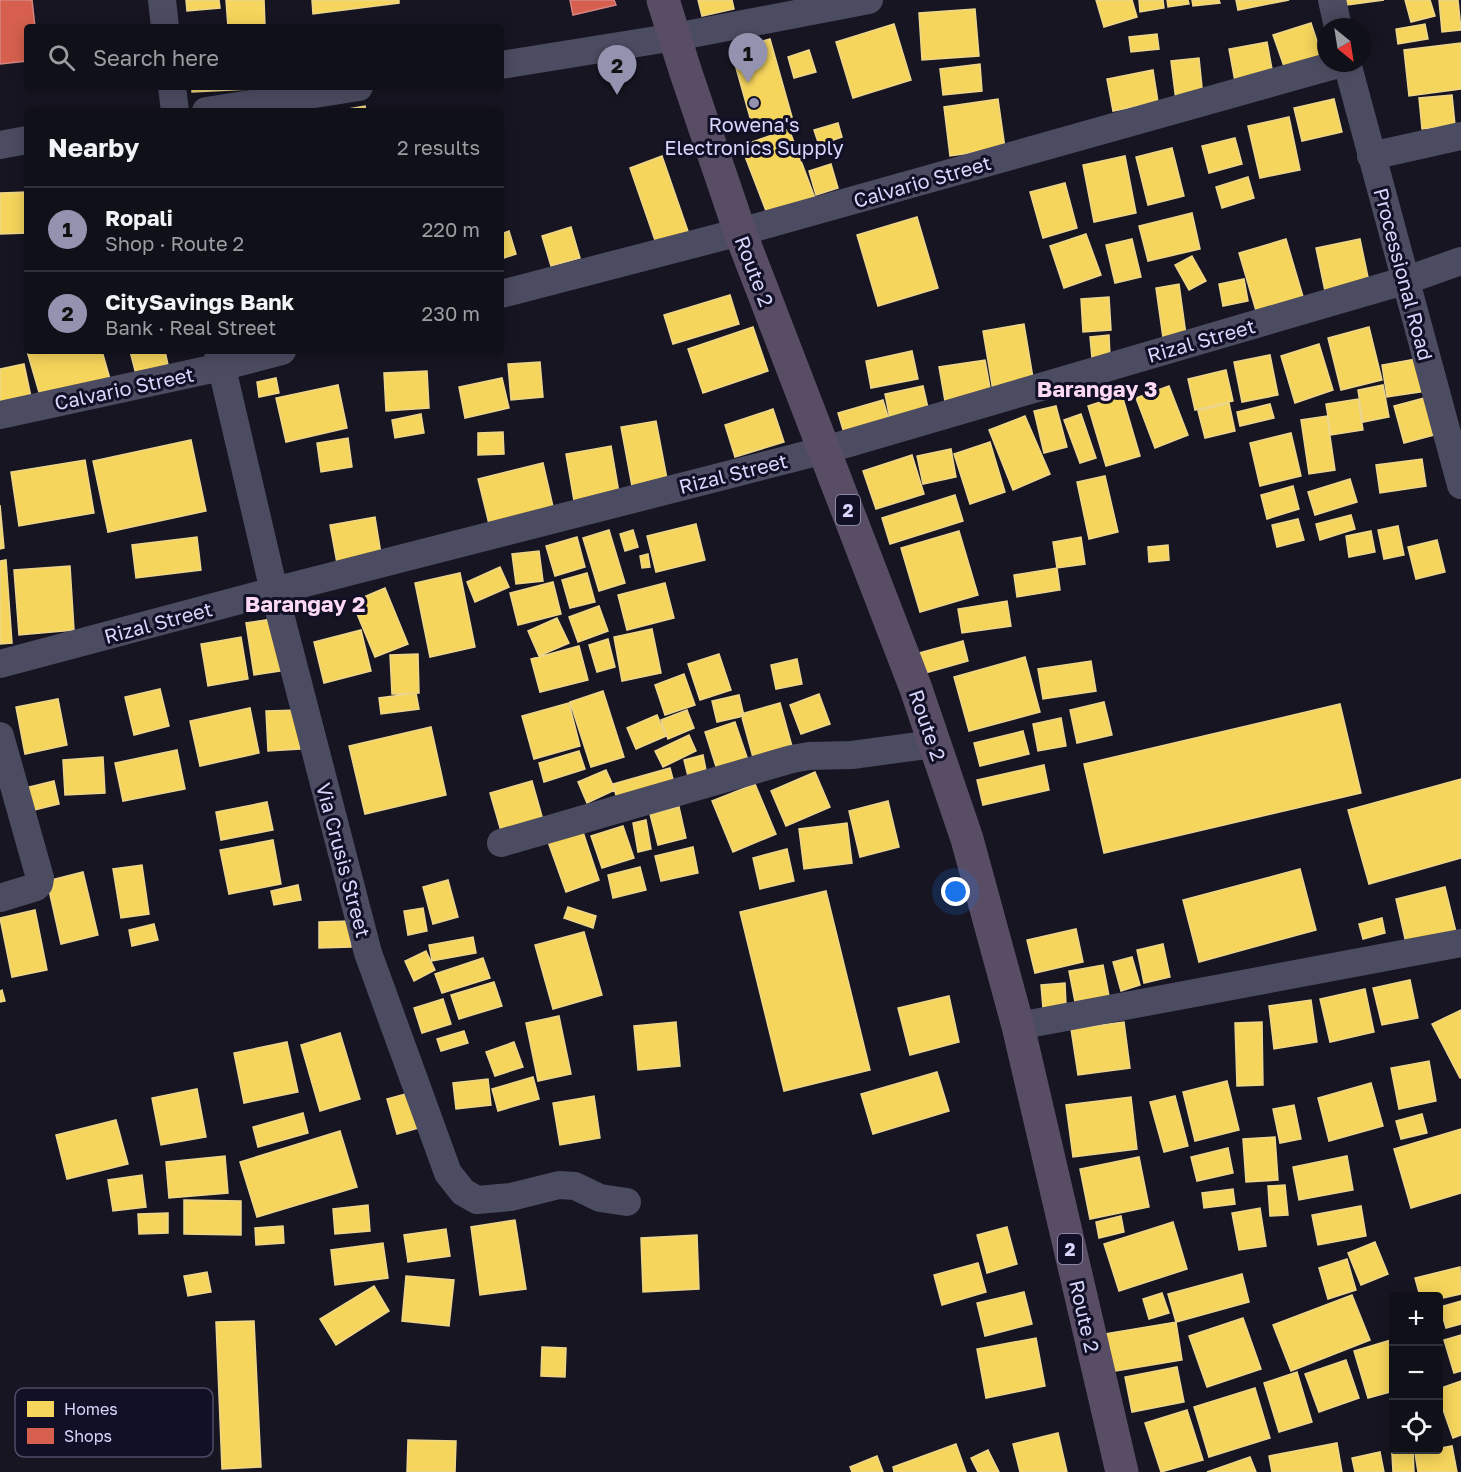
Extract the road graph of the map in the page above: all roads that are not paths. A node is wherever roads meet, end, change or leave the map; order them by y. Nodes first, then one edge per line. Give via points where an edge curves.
1 (162, 0) edge
2 (663, 0) edge
3 (869, 0) edge
4 (1332, 0) edge
5 (1336, 18) edge
6 (165, 24) edge
7 (675, 37) junction
8 (504, 65) edge
9 (1317, 71) edge
10 (1347, 72) edge
11 (172, 90) edge
12 (340, 90) edge
13 (175, 108) edge
14 (225, 108) edge
15 (1461, 136) edge
16 (24, 141) edge
17 (0, 145) edge
18 (1371, 156) junction
19 (740, 232) junction
20 (1461, 261) edge
21 (1407, 280) junction
22 (504, 293) edge
23 (259, 354) edge
24 (220, 359) edge
25 (0, 415) edge
26 (825, 450) junction
27 (1459, 472) edge
28 (274, 591) junction
29 (0, 664) edge
30 (0, 736) edge
31 (934, 744) junction
32 (501, 843) dead end
33 (0, 898) edge
34 (1461, 943) edge
35 (1018, 1026) junction
36 (627, 1202) dead end
37 (1122, 1472) edge

1 - 6 street
2 - 7 highway, Route 2 / 2
3 - 7 street
4 - 5 street
7 - 8 street
7 - 19 highway, Route 2 / 2
9 - 19 street, Calvario Street
10 - 18 street, Processional Road
11 - 13 street
12 - 14 street
15 - 18 street
16 - 17 street
18 - 21 street, Processional Road
19 - 22 street, Calvario Street
19 - 26 highway, Route 2 / 2
20 - 21 street, Rizal Street
21 - 26 street, Rizal Street
21 - 27 street, Processional Road
23 - 24 street, Calvario Street
24 - 25 street, Calvario Street
24 - 28 street, Via Crusis Street
26 - 28 street, Rizal Street
26 - 31 highway, Route 2 / 2
28 - 29 street, Rizal Street
28 - 36 street, Via Crusis Street via 368,953 448,1173 463,1192 477,1200 511,1197 559,1185
30 - 33 street via 40,878 36,887
31 - 32 street via 792,759
31 - 35 highway, Route 2 / 2 via 967,839
34 - 35 street
35 - 37 highway, Route 2 / 2

